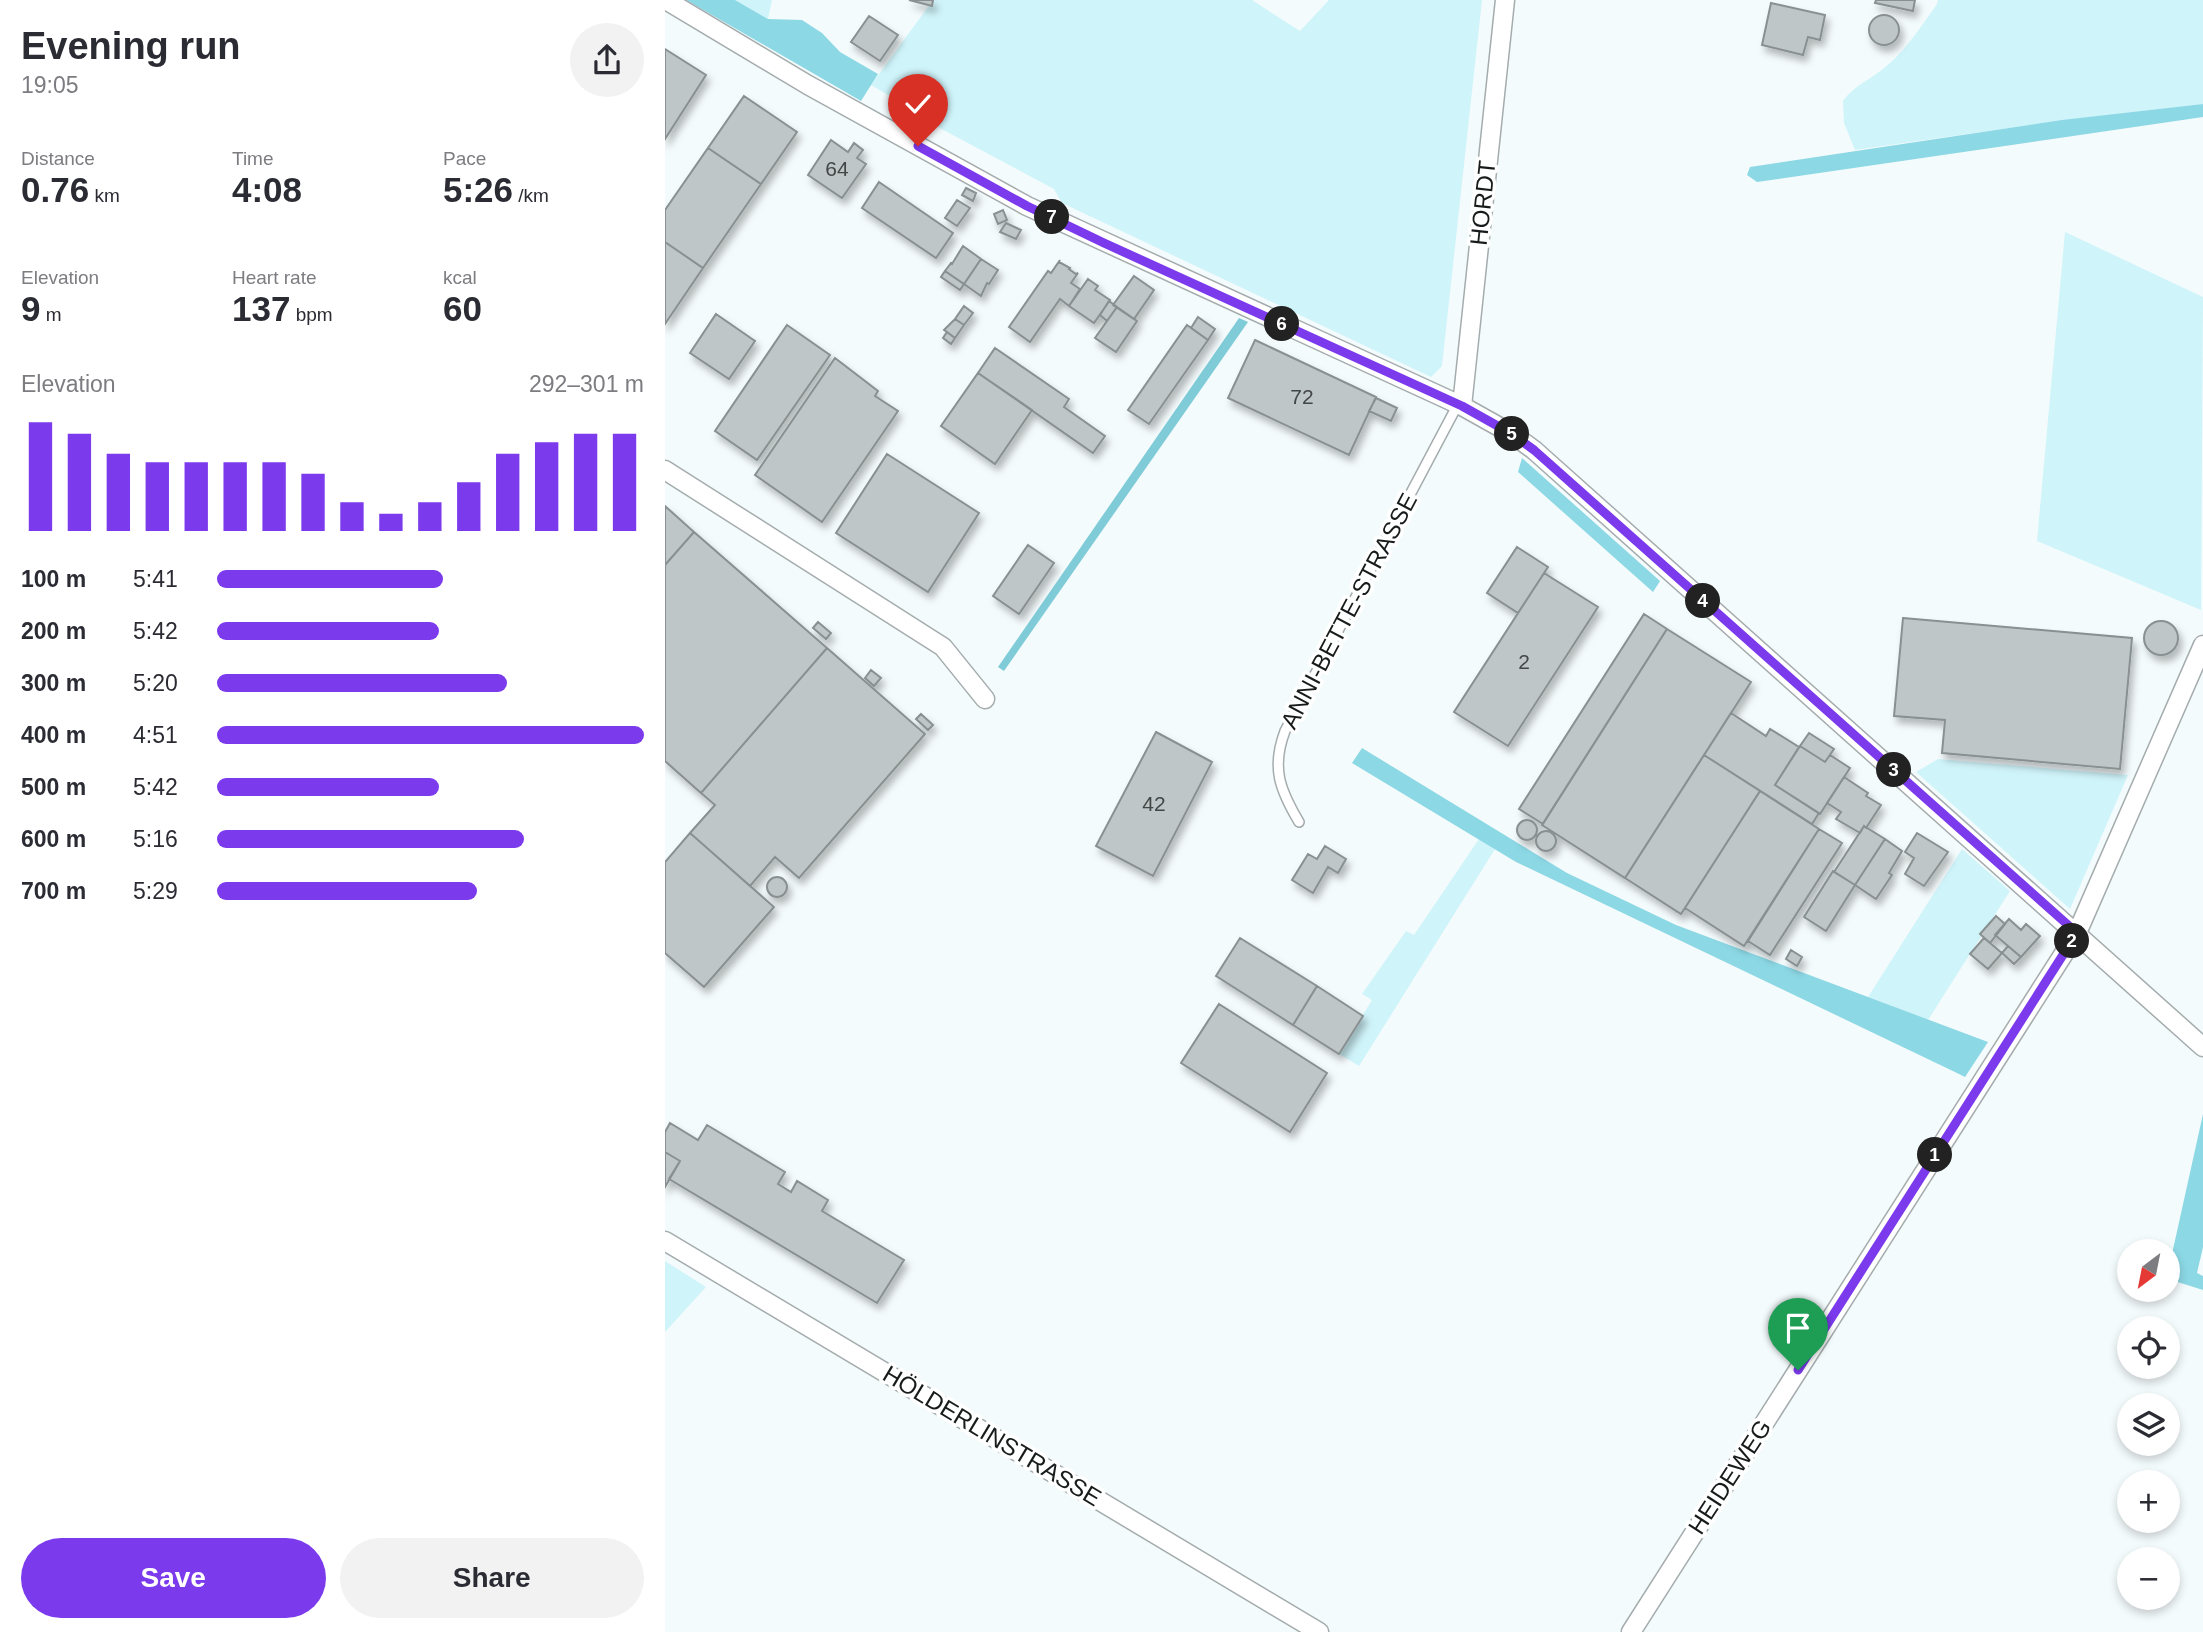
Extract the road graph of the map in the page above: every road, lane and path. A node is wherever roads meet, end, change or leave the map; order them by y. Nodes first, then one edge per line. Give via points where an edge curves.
1 (666, 0) edge
2 (1505, 0) edge
3 (1460, 405) junction
4 (665, 470) edge
5 (2203, 645) edge
6 (985, 699) dead end
7 (1299, 822) dead end
8 (2077, 933) junction
9 (2203, 1047) edge
10 (665, 1241) edge
11 (1319, 1632) edge
12 (1631, 1632) edge

1 - 3 street via 807,85 1027,206
2 - 3 street, HORDT
3 - 7 lane, ANNI-BETTE-STRASSE via 1281,741 1279,779
3 - 8 street via 1534,450
4 - 6 street via 943,647
5 - 8 street, HEIDEWEG
8 - 9 street
8 - 12 street, HEIDEWEG
10 - 11 street, HÖLDERLINSTRASSE

